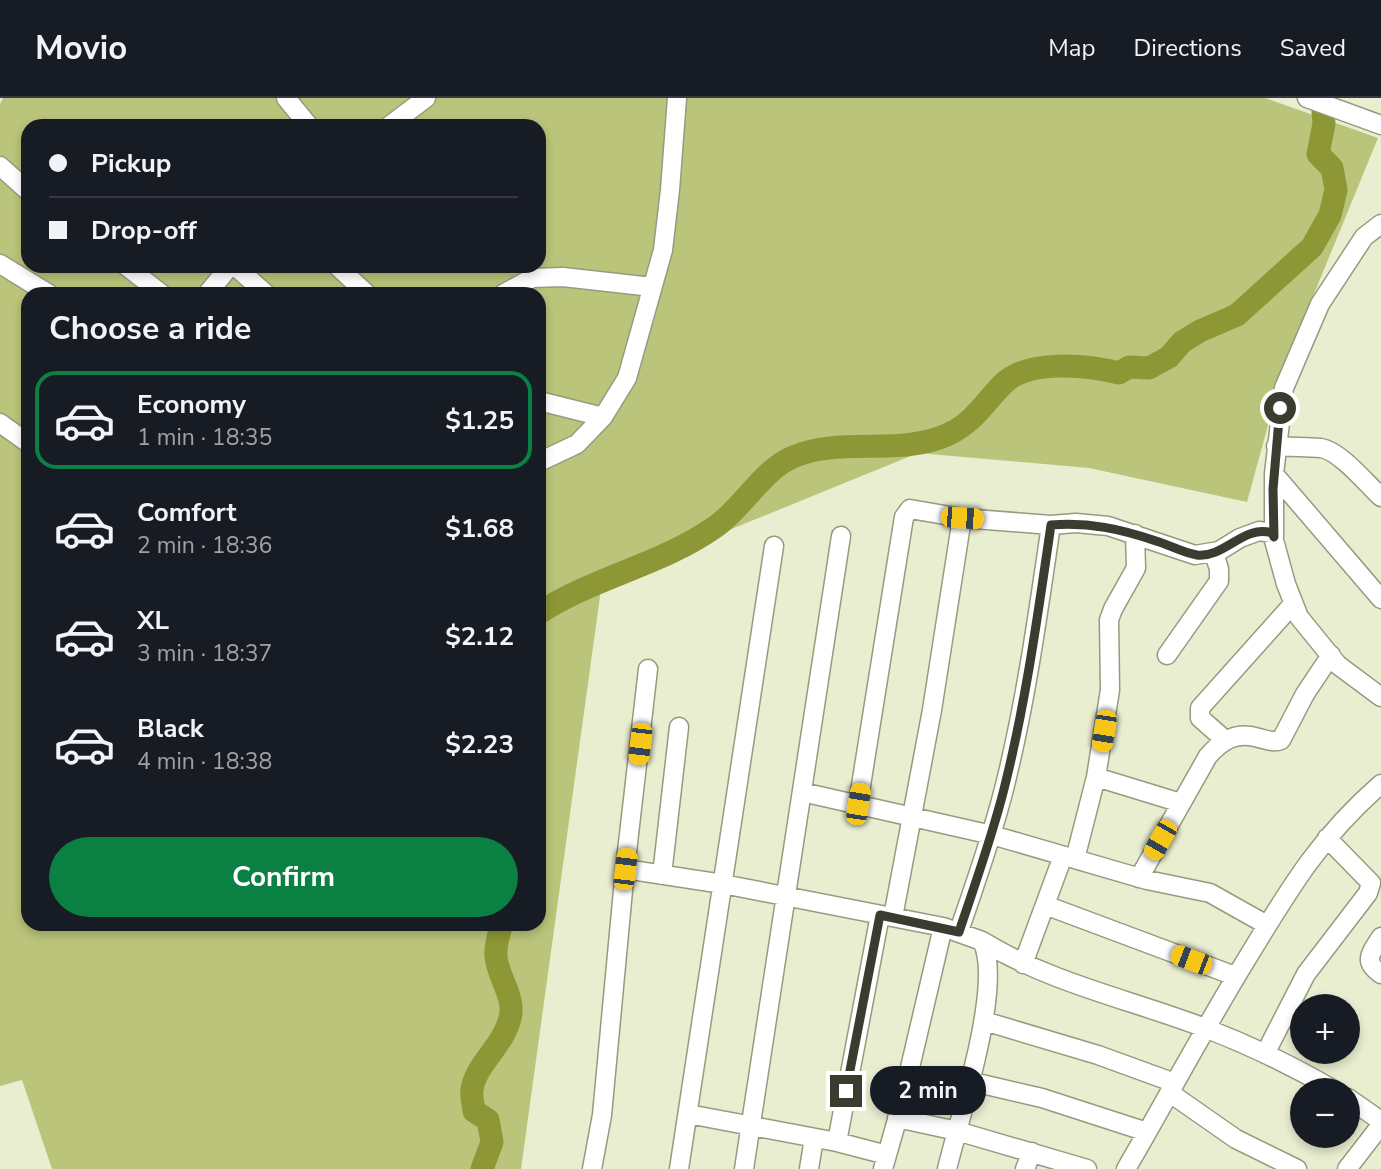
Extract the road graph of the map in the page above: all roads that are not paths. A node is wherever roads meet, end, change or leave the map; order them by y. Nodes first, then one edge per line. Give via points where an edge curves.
1 (286, 98) edge
2 (426, 98) edge
3 (677, 98) edge
4 (1307, 98) edge
5 (303, 119) edge
6 (398, 119) edge
7 (1373, 122) edge
8 (0, 166) edge
9 (21, 185) edge
10 (1381, 224) edge
11 (0, 264) edge
12 (135, 273) edge
13 (226, 273) edge
14 (240, 273) edge
15 (344, 273) edge
16 (38, 287) edge
17 (153, 287) edge
18 (213, 287) edge
19 (258, 287) edge
20 (360, 287) edge
21 (516, 287) edge
22 (652, 287) junction
23 (546, 403) edge
24 (603, 417) junction
25 (0, 423) edge
26 (21, 438) edge
27 (1276, 446) junction
28 (546, 458) edge
29 (1274, 474) junction
30 (1381, 497) edge
31 (962, 518) junction
32 (1051, 525) junction
33 (1135, 534) junction
34 (841, 537) dead end
35 (1274, 537) junction
36 (774, 546) dead end
37 (1214, 553) junction
38 (1381, 599) edge
39 (1293, 604) junction
40 (1167, 655) dead end
41 (1331, 655) junction
42 (648, 669) dead end
43 (1381, 697) edge
44 (679, 727) dead end
45 (1225, 740) junction
46 (1096, 777) junction
47 (1381, 785) edge
48 (802, 792) junction
49 (1181, 803) junction
50 (858, 804) junction
51 (913, 816) junction
52 (992, 835) junction
53 (1327, 838) junction
54 (1069, 858) junction
55 (625, 869) junction
56 (662, 875) junction
57 (1139, 877) junction
58 (723, 884) junction
59 (786, 896) junction
60 (1045, 905) junction
61 (886, 916) junction
62 (1267, 925) junction
63 (951, 929) junction
64 (1381, 937) edge
65 (982, 941) junction
66 (1023, 964) junction
67 (1381, 974) edge
68 (1235, 976) junction
69 (984, 1021) junction
70 (1205, 1028) junction
71 (1265, 1054) junction
72 (1313, 1078) edge
73 (969, 1081) junction
74 (1173, 1088) junction
75 (1360, 1107) edge
76 (688, 1114) junction
77 (897, 1118) junction
78 (1381, 1123) edge
79 (750, 1126) junction
80 (957, 1131) junction
81 (1147, 1132) junction
82 (814, 1138) junction
83 (837, 1142) junction
84 (1029, 1161) edge
85 (885, 1162) edge
86 (592, 1169) edge
87 (679, 1169) edge
88 (744, 1169) edge
89 (809, 1169) edge
90 (947, 1169) edge
91 (1087, 1169) edge
92 (1126, 1169) edge
93 (1297, 1169) edge
94 (1347, 1169) edge

1 - 5 street
2 - 6 street
3 - 22 street via 663,250
4 - 7 street
8 - 9 street
10 - 27 street via 1353,252 1305,334 1284,388
11 - 16 street
12 - 17 street
13 - 18 street
14 - 19 street
15 - 20 street
21 - 22 street via 532,278 553,277
22 - 24 street via 627,378
23 - 24 street
24 - 28 street via 576,444
25 - 26 street
27 - 29 street
27 - 30 street via 1329,451
29 - 35 street
29 - 38 street
31 - 32 street
31 - 50 street via 915,508 907,510 904,517
31 - 51 street
32 - 33 street via 1089,524
32 - 52 street via 1027,679
33 - 37 street via 1195,555
33 - 46 street via 1136,568 1109,620 1111,690
34 - 48 street
35 - 37 street via 1259,531
35 - 39 street
36 - 58 street
37 - 40 street via 1219,581
39 - 41 street
39 - 45 street via 1200,708 1200,718
41 - 43 street
41 - 45 street via 1281,740 1241,735
42 - 55 street
44 - 56 street
45 - 49 street via 1208,756
46 - 49 street
46 - 54 street
47 - 53 street
48 - 50 street
48 - 59 street
49 - 57 street
50 - 51 street
51 - 52 street
51 - 61 street
52 - 54 street
52 - 63 street
53 - 62 street
53 - 71 street via 1371,883 1306,974
54 - 57 street
54 - 60 street
55 - 56 street
55 - 86 street via 603,1103
56 - 58 street
57 - 62 street via 1210,893
58 - 59 street
58 - 76 street
59 - 61 street
59 - 79 street
60 - 66 street
60 - 68 street
61 - 63 street
61 - 83 street
62 - 68 street
63 - 65 street
63 - 77 street
64 - 67 street via 1369,960
65 - 66 street
65 - 69 street via 988,973
66 - 70 street
68 - 70 street
69 - 73 street
69 - 74 street via 1098,1055
70 - 71 street
70 - 74 street
71 - 72 street
73 - 80 street
73 - 81 street via 1042,1098
74 - 81 street
74 - 93 street via 1236,1139
75 - 78 street
76 - 79 street
76 - 87 street
77 - 80 street
77 - 85 street
78 - 94 street
79 - 82 street
79 - 88 street
80 - 84 street
80 - 90 street
81 - 92 street
82 - 83 street
82 - 89 street
83 - 85 street
84 - 91 street

